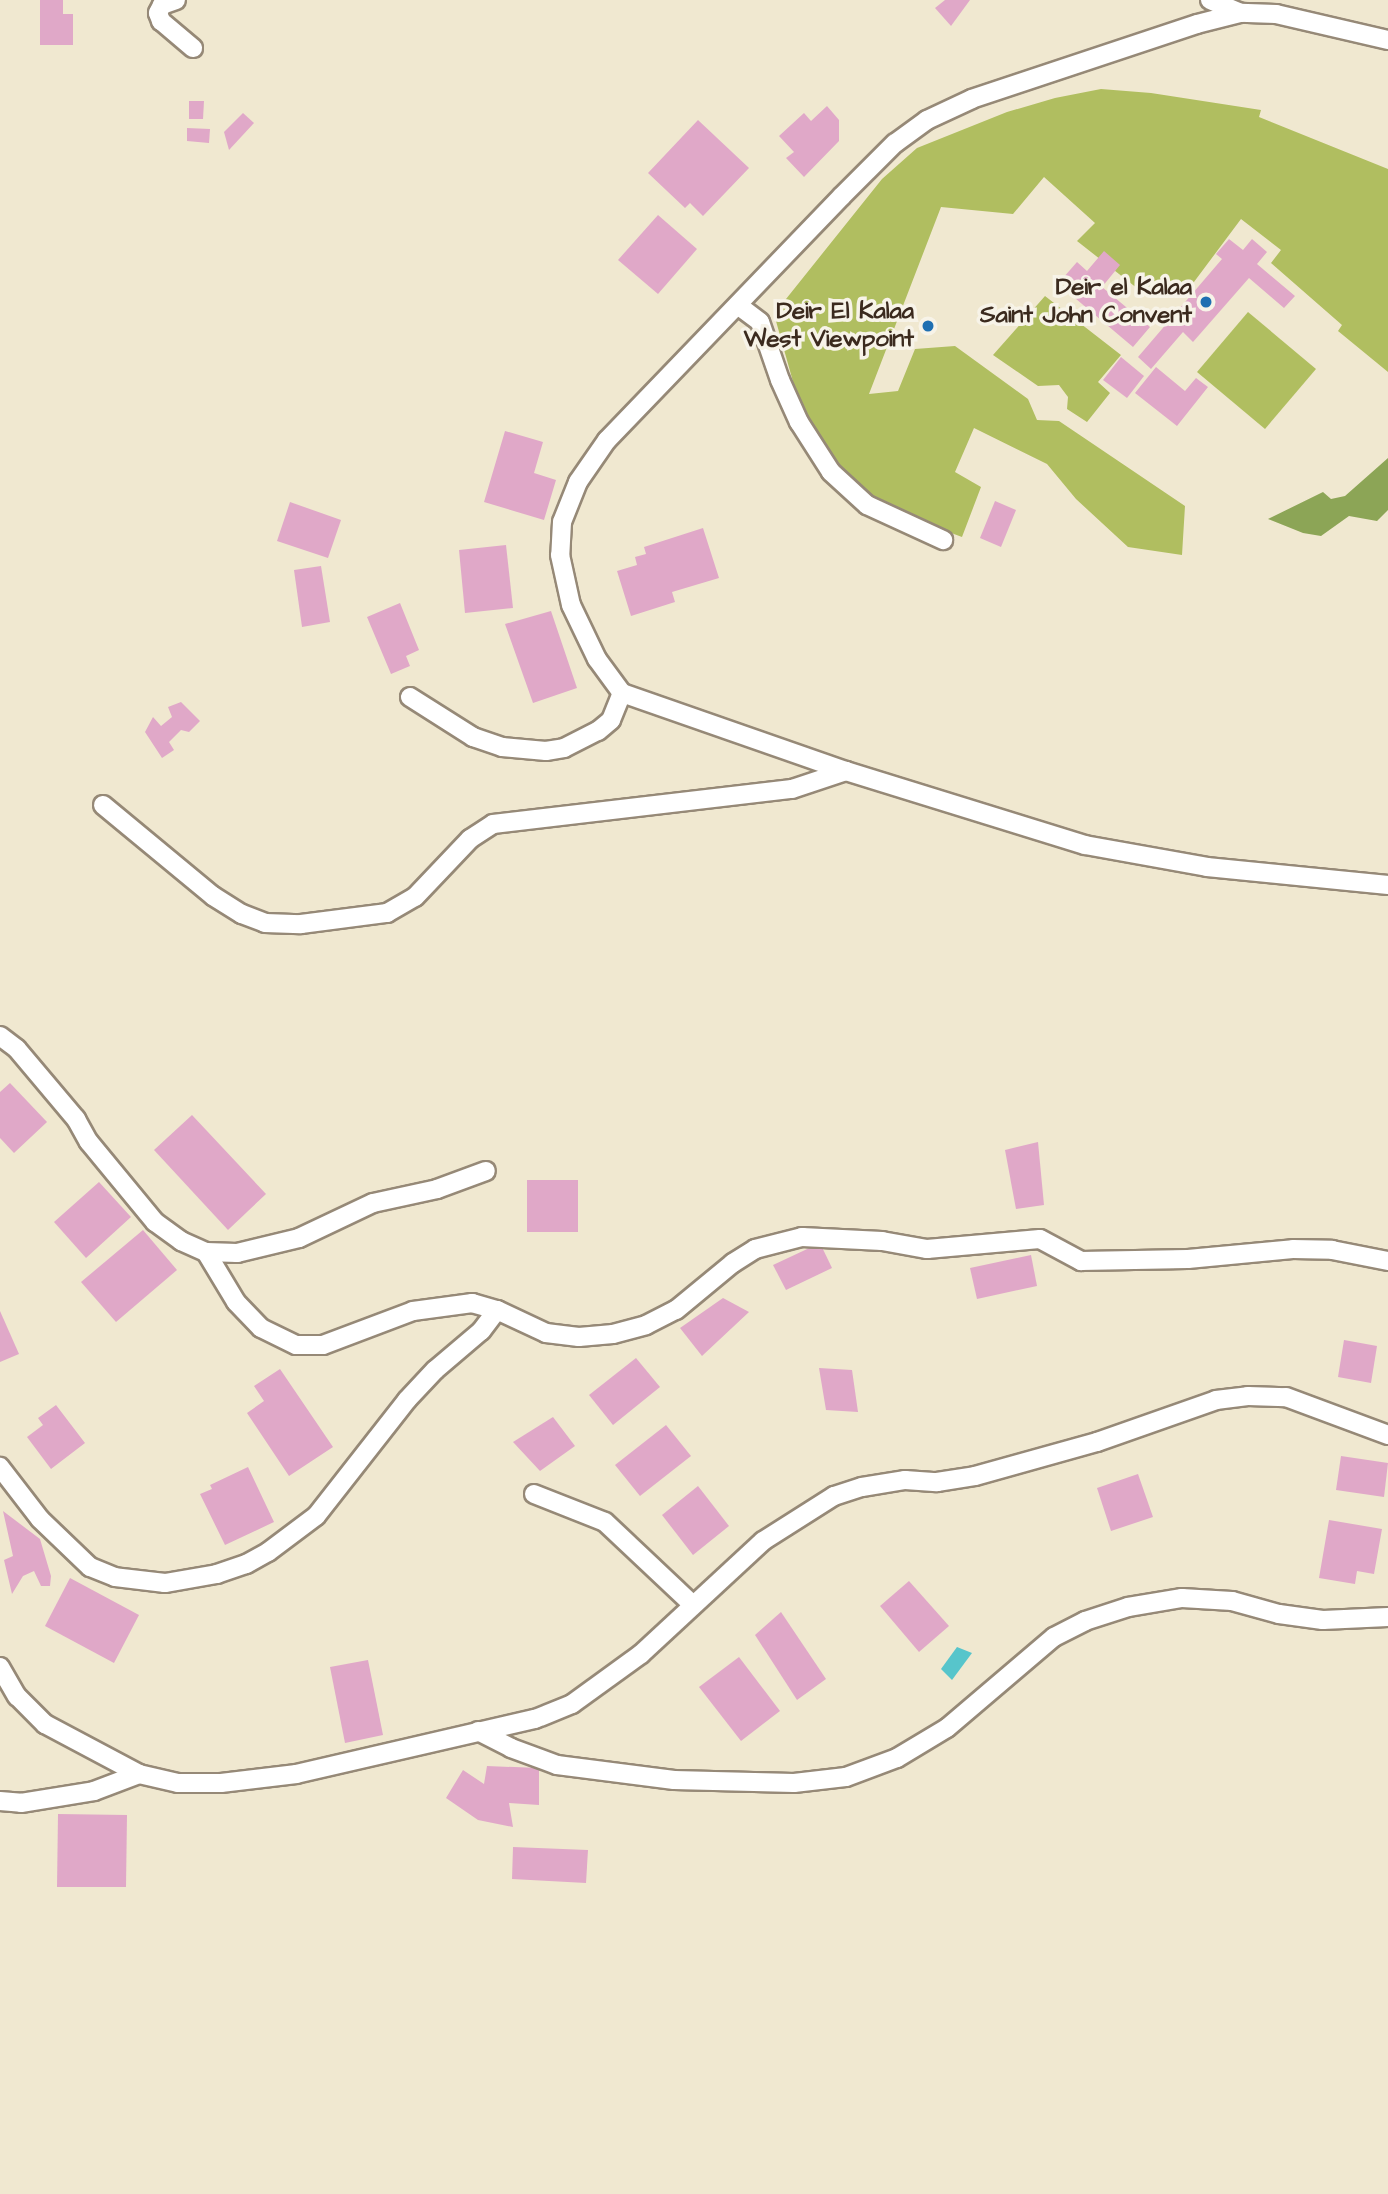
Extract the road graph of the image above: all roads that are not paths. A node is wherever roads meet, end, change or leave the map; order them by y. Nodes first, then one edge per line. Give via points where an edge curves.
1 (176, 0) edge
2 (1210, 0) edge
3 (1240, 13) junction
4 (1388, 40) edge
5 (193, 48) dead end
6 (738, 306) junction
7 (943, 540) dead end
8 (622, 693) junction
9 (410, 697) dead end
10 (846, 771) junction
11 (103, 805) dead end
12 (1388, 885) edge
13 (0, 1036) edge
14 (486, 1171) dead end
15 (206, 1252) junction
16 (1388, 1261) edge
17 (497, 1310) junction
18 (1388, 1435) edge
19 (0, 1466) edge
20 (534, 1494) dead end
21 (692, 1604) junction
22 (1388, 1617) edge
23 (0, 1667) edge
24 (478, 1731) junction
25 (139, 1774) junction
26 (0, 1801) edge

1 - 5 street via 162,5 158,13 161,21
2 - 3 street
3 - 4 street via 1276,14
3 - 6 street via 1197,23 972,99 928,120 877,161
6 - 7 street via 760,322 799,422 831,472 866,505
6 - 8 street via 607,440 578,482 562,522 560,555 571,606 597,659
8 - 9 street via 611,720 598,731 564,748 546,751 502,747 473,737
8 - 10 street
10 - 11 street via 792,789 493,824 455,853 415,897 387,913 301,924 265,923 242,914 213,896
10 - 12 street via 1085,845 1207,867
13 - 15 street via 17,1049 59,1099 155,1222
14 - 15 street via 438,1189 373,1203 299,1238 237,1253
15 - 17 street via 236,1302 261,1328 296,1345 323,1345 413,1311 472,1303
16 - 17 street via 1293,1250 1188,1259 1081,1261 1040,1239 927,1249 882,1241 802,1237 755,1249 676,1310 613,1334 579,1337 546,1333
17 - 19 street via 481,1331 407,1400 316,1516 268,1552 217,1574 165,1583 115,1577 90,1567 40,1519
18 - 21 street via 1286,1397 1216,1400 1024,1464 937,1482 905,1480 834,1496 763,1541
20 - 21 street via 605,1522
21 - 24 street via 641,1654 572,1704 535,1719
22 - 24 street via 1324,1620 1232,1601 1182,1598 1128,1607 1084,1621 1054,1637 947,1728 897,1758 846,1777 794,1783 674,1780 557,1765
23 - 25 street via 17,1696 45,1724
24 - 25 street via 258,1779 178,1783
25 - 26 street via 83,1793 21,1804

